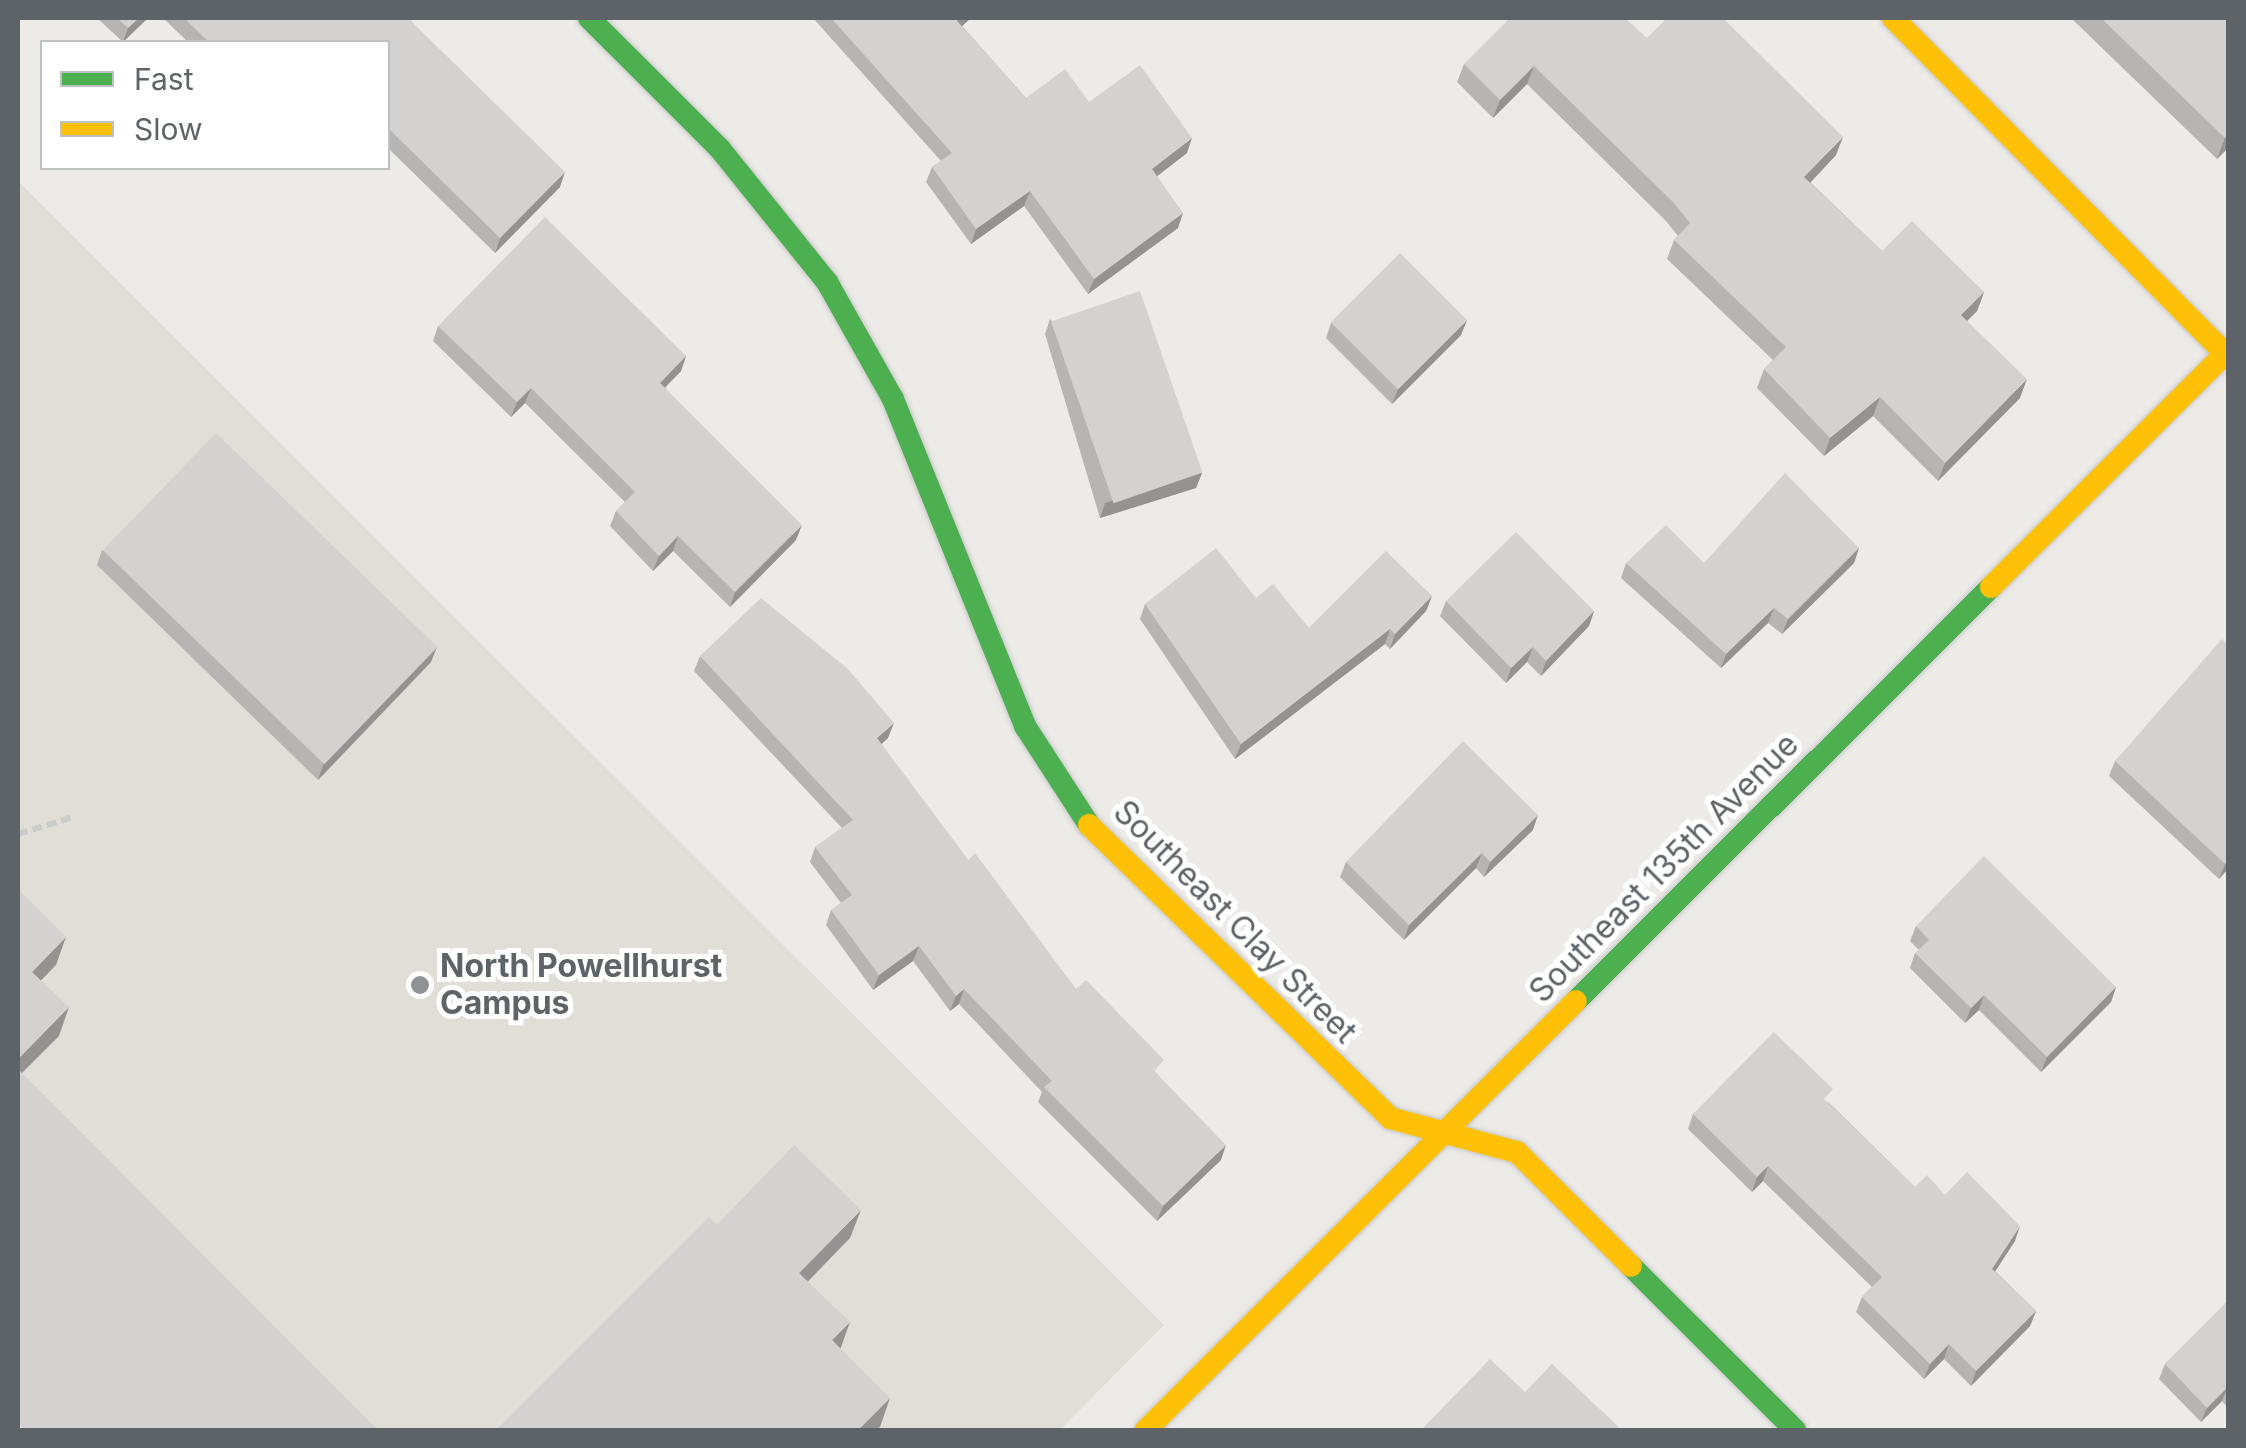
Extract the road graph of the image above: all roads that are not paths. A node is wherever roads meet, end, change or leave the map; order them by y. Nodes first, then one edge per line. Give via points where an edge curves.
1 (590, 18) edge
2 (1893, 18) edge
3 (2227, 353) edge
4 (1444, 1133) junction
5 (1146, 1430) edge
6 (1795, 1430) edge

1 - 4 street, Southeast Clay Street via 720,149 827,282 892,399 1025,726 1090,826 1390,1118
2 - 3 street
3 - 4 street, Southeast 135th Avenue
4 - 5 street, Southeast 135th Avenue
4 - 6 street, Southeast Clay Street via 1517,1152

